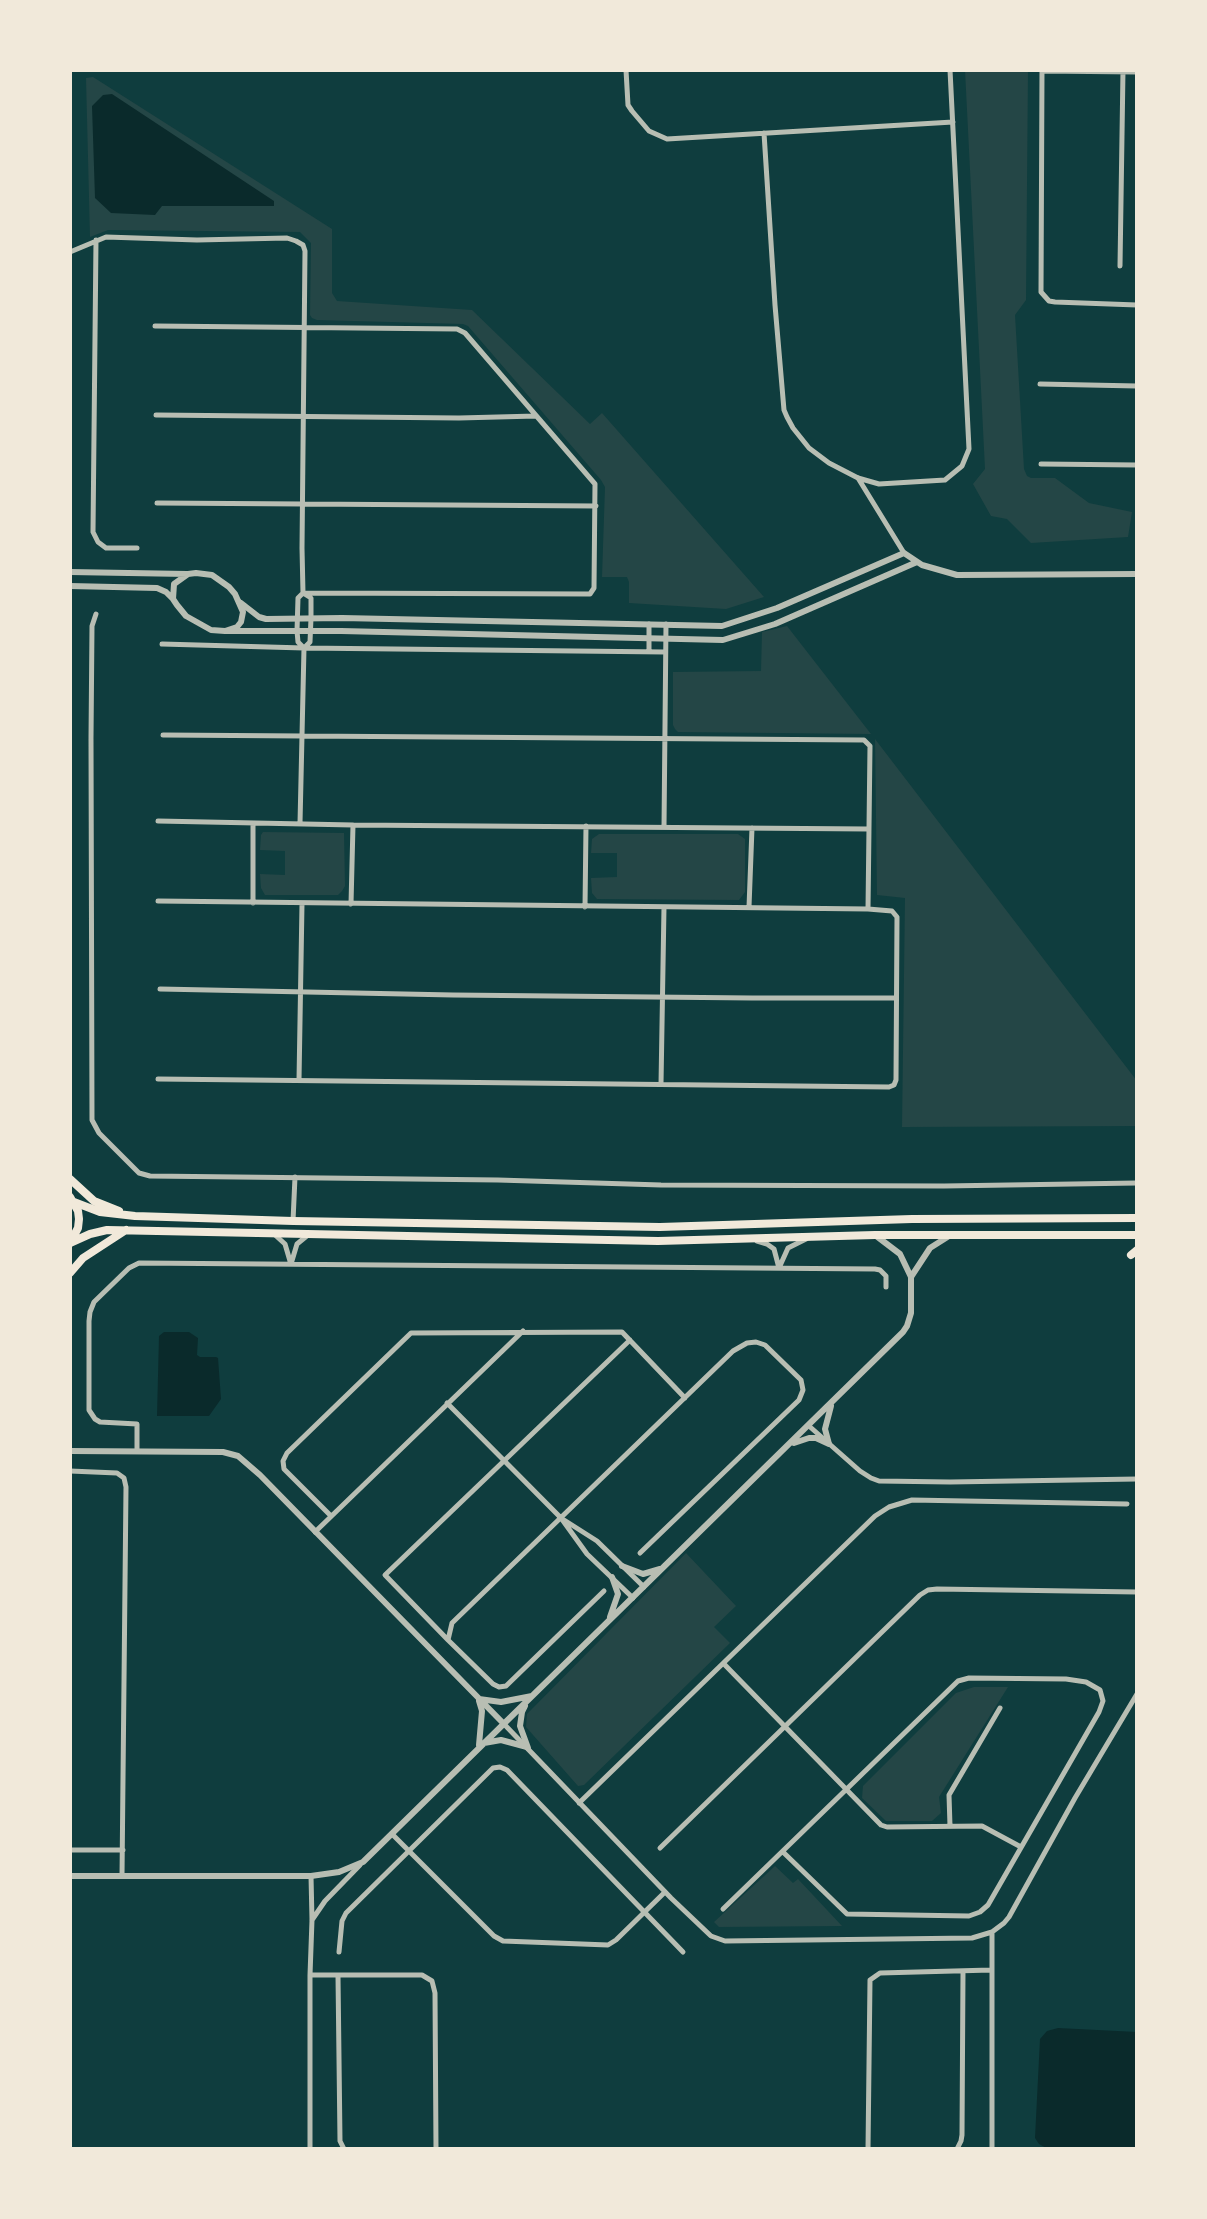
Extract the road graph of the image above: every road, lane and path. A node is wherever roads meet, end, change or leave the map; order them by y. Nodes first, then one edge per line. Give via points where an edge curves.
1 (626, 70) edge
2 (950, 70) edge
3 (1042, 71) edge
4 (1123, 71) edge
5 (1137, 72) edge
6 (953, 121) junction
7 (764, 133) junction
8 (96, 240) junction
9 (70, 251) edge
10 (1120, 266) dead end
11 (1137, 305) edge
12 (155, 326) dead end
13 (305, 327) junction
14 (1040, 384) dead end
15 (1137, 386) edge
16 (156, 415) dead end
17 (304, 415) junction
18 (536, 416) junction
19 (1041, 464) dead end
20 (1137, 465) edge
21 (858, 478) junction
22 (157, 503) dead end
23 (303, 504) junction
24 (596, 506) junction
25 (138, 548) dead end
26 (904, 553) junction
27 (917, 562) junction
28 (70, 565) edge
29 (73, 572) edge
30 (159, 573) junction
31 (188, 574) junction
32 (1136, 574) edge
33 (72, 588) edge
34 (157, 588) junction
35 (303, 593) junction
36 (173, 599) junction
37 (241, 603) junction
38 (96, 614) dead end
39 (311, 618) junction
40 (298, 619) junction
41 (649, 624) junction
42 (666, 624) junction
43 (225, 631) junction
44 (297, 631) junction
45 (310, 631) junction
46 (649, 638) junction
47 (666, 638) junction
48 (162, 644) dead end
49 (304, 648) junction
50 (649, 651) junction
51 (666, 652) junction
52 (163, 735) dead end
53 (302, 737) junction
54 (666, 737) junction
55 (158, 821) dead end
56 (253, 823) junction
57 (300, 823) junction
58 (353, 825) junction
59 (586, 826) junction
60 (664, 827) junction
61 (752, 828) junction
62 (868, 829) junction
63 (158, 901) dead end
64 (253, 903) junction
65 (302, 904) junction
66 (351, 904) junction
67 (585, 907) junction
68 (664, 907) junction
69 (749, 907) junction
70 (868, 909) junction
71 (160, 989) dead end
72 (300, 993) junction
73 (663, 996) junction
74 (896, 998) junction
75 (158, 1079) dead end
76 (299, 1080) junction
77 (661, 1084) junction
78 (295, 1178) junction
79 (70, 1179) edge
80 (1137, 1183) edge
81 (72, 1200) edge
82 (129, 1214) junction
83 (1137, 1218) edge
84 (1112, 1219) junction
85 (293, 1221) junction
86 (126, 1230) junction
87 (274, 1234) junction
88 (309, 1234) junction
89 (952, 1234) junction
90 (875, 1235) junction
91 (1134, 1235) edge
92 (810, 1237) junction
93 (749, 1238) junction
94 (70, 1243) edge
95 (291, 1264) junction
96 (779, 1268) junction
97 (70, 1273) edge
98 (911, 1277) junction
99 (886, 1287) dead end
100 (523, 1331) junction
101 (630, 1340) junction
102 (685, 1398) junction
103 (833, 1401) junction
104 (447, 1403) junction
105 (809, 1426) junction
106 (829, 1444) junction
107 (789, 1445) junction
108 (70, 1451) edge
109 (137, 1451) junction
110 (504, 1461) junction
111 (70, 1471) edge
112 (1137, 1479) edge
113 (1127, 1504) dead end
114 (331, 1516) junction
115 (561, 1518) junction
116 (315, 1532) junction
117 (640, 1553) dead end
118 (673, 1559) junction
119 (622, 1566) junction
120 (612, 1577) junction
121 (644, 1587) junction
122 (604, 1591) dead end
123 (1137, 1592) edge
124 (633, 1598) junction
125 (601, 1629) junction
126 (448, 1640) junction
127 (724, 1664) junction
128 (1137, 1693) edge
129 (532, 1696) junction
130 (479, 1699) junction
131 (1000, 1708) dead end
132 (503, 1723) junction
133 (784, 1727) junction
134 (479, 1746) junction
135 (527, 1748) junction
136 (846, 1790) junction
137 (579, 1803) junction
138 (950, 1826) junction
139 (392, 1834) junction
140 (1021, 1847) junction
141 (660, 1848) dead end
142 (70, 1850) edge
143 (122, 1850) junction
144 (411, 1852) junction
145 (783, 1852) junction
146 (363, 1862) junction
147 (70, 1876) edge
148 (122, 1876) junction
149 (311, 1876) junction
150 (665, 1892) junction
151 (723, 1909) dead end
152 (645, 1913) junction
153 (312, 1920) junction
154 (992, 1933) junction
155 (339, 1952) dead end
156 (683, 1952) dead end
157 (991, 1970) junction
158 (963, 1972) junction
159 (310, 1975) junction
160 (338, 1976) junction
161 (310, 2149) edge
162 (344, 2149) edge
163 (436, 2149) edge
164 (868, 2149) edge
165 (957, 2149) edge
166 (992, 2149) edge

1 - 7 street via 628,105 655,135 667,139
2 - 6 street
3 - 4 street
3 - 11 street via 1041,292 1049,301
4 - 5 street
4 - 10 street
6 - 7 street
6 - 21 street via 967,455 958,470 940,481 879,484
7 - 21 street via 784,410 809,448
8 - 9 street
8 - 13 street via 287,238 299,242 305,251
8 - 25 street via 93,532 106,548
12 - 13 street
13 - 17 street
13 - 18 street via 452,328 465,332
14 - 15 street
16 - 17 street
17 - 18 street
17 - 23 street
18 - 24 street via 594,481
19 - 20 street
21 - 26 street
22 - 23 street
23 - 24 street
23 - 35 street
24 - 35 street via 594,588 590,594
26 - 27 street
26 - 42 street via 777,608 722,626
27 - 32 street via 972,576
27 - 47 street via 775,624 723,640
28 - 29 street
29 - 30 street
30 - 31 street
30 - 34 street
31 - 36 street via 174,584
31 - 37 street via 212,575
33 - 34 street
34 - 36 street
35 - 39 street via 311,598
35 - 40 street via 298,598
36 - 43 street via 197,623
37 - 40 street via 266,619
37 - 43 street via 241,622
38 - 78 street via 92,626 92,1120 99,1133 142,1175
39 - 40 street
39 - 41 street
39 - 45 street
40 - 44 street
41 - 42 street
41 - 46 street
42 - 47 street
43 - 44 street
44 - 45 street
44 - 49 street
45 - 46 street
45 - 49 street via 310,642
46 - 47 street
46 - 50 street
47 - 51 street
48 - 49 street
49 - 50 street
49 - 53 street
50 - 51 street
51 - 54 street
52 - 53 street
53 - 54 street
53 - 57 street
54 - 60 street
54 - 62 street via 867,741
55 - 56 street
56 - 57 street
56 - 64 street
57 - 58 street
58 - 59 street
58 - 66 street
59 - 60 street
59 - 67 street
60 - 61 street
61 - 62 street
61 - 69 street
62 - 70 street
63 - 64 street
64 - 65 street
65 - 66 street
65 - 72 street
66 - 67 street
67 - 68 street
68 - 69 street
68 - 73 street
69 - 70 street
70 - 74 street via 892,911 897,917
71 - 72 street
72 - 73 street
72 - 76 street
73 - 74 street
73 - 77 street
74 - 77 street via 896,1080 891,1087
75 - 76 street
76 - 77 street
78 - 80 street via 725,1185
78 - 85 street
79 - 82 main road via 94,1201
81 - 82 main road via 100,1212
81 - 94 main road via 79,1219
82 - 85 main road
83 - 84 main road
84 - 85 main road via 912,1219 660,1227
84 - 91 main road
86 - 87 main road
86 - 94 main road via 107,1230
86 - 97 main road via 83,1258
87 - 88 main road
87 - 95 street via 285,1244
88 - 93 main road via 658,1241
88 - 95 street via 298,1244
89 - 90 main road
89 - 91 main road
89 - 98 street via 930,1248
90 - 92 main road
90 - 98 street via 900,1254
92 - 93 main road
92 - 96 street via 788,1248
93 - 96 street via 771,1246
95 - 96 street
95 - 109 street via 139,1262 94,1302 89,1321 89,1410 100,1422 137,1424
96 - 99 street via 875,1269 886,1276
98 - 103 street via 907,1326
100 - 101 street via 622,1332
100 - 104 street
100 - 114 street via 411,1333 401,1342 286,1453 284,1469
101 - 102 street
101 - 110 street
102 - 115 street
102 - 117 street via 733,1351 756,1342 765,1345 801,1380 803,1390 799,1400
103 - 105 street
103 - 106 street via 826,1418
104 - 110 street
104 - 114 street
105 - 106 street
105 - 107 street
106 - 107 street via 809,1438
106 - 112 street via 860,1471 880,1481
107 - 118 street
108 - 109 street
109 - 116 street via 238,1456
110 - 115 street
110 - 126 street via 385,1575
111 - 143 street via 113,1472 124,1478 126,1487
113 - 127 street via 912,1500 895,1504 874,1517
114 - 116 street
115 - 119 street via 597,1541
115 - 120 street via 587,1554
115 - 126 street via 452,1623
116 - 130 street
118 - 119 street via 643,1574
118 - 121 street
119 - 121 street
120 - 124 street
120 - 125 street via 617,1602
121 - 124 street
122 - 126 street via 506,1686 493,1684
123 - 133 street via 928,1590
124 - 125 street
125 - 129 street
127 - 133 street
127 - 137 street
128 - 154 street via 1009,1917
129 - 130 street via 501,1702
129 - 132 street
129 - 135 street via 520,1721
130 - 132 street
130 - 134 street
131 - 138 street via 950,1793
132 - 134 street
132 - 135 street
133 - 136 street
133 - 141 street
134 - 135 street via 498,1739
134 - 139 street
135 - 137 street
136 - 138 street via 883,1826
136 - 140 street via 962,1679 1086,1682 1100,1690 1101,1707
136 - 145 street
137 - 150 street
138 - 140 street via 982,1826
139 - 144 street
139 - 146 street
140 - 145 street via 988,1905 969,1916 847,1914
142 - 143 street
143 - 148 street
144 - 152 street via 503,1941 608,1945
144 - 152 street via 493,1768 503,1768
144 - 155 street via 344,1916
145 - 151 street
146 - 149 street
146 - 153 street
147 - 148 street
148 - 149 street
149 - 153 street
150 - 152 street
150 - 154 street via 704,1932 725,1941 972,1938
152 - 156 street
153 - 159 street
154 - 157 street
157 - 158 street
157 - 166 street
158 - 164 street via 880,1973 870,1980
158 - 165 street via 962,2135
159 - 160 street
159 - 161 street
160 - 162 street via 340,2141
160 - 163 street via 422,1975 432,1982

